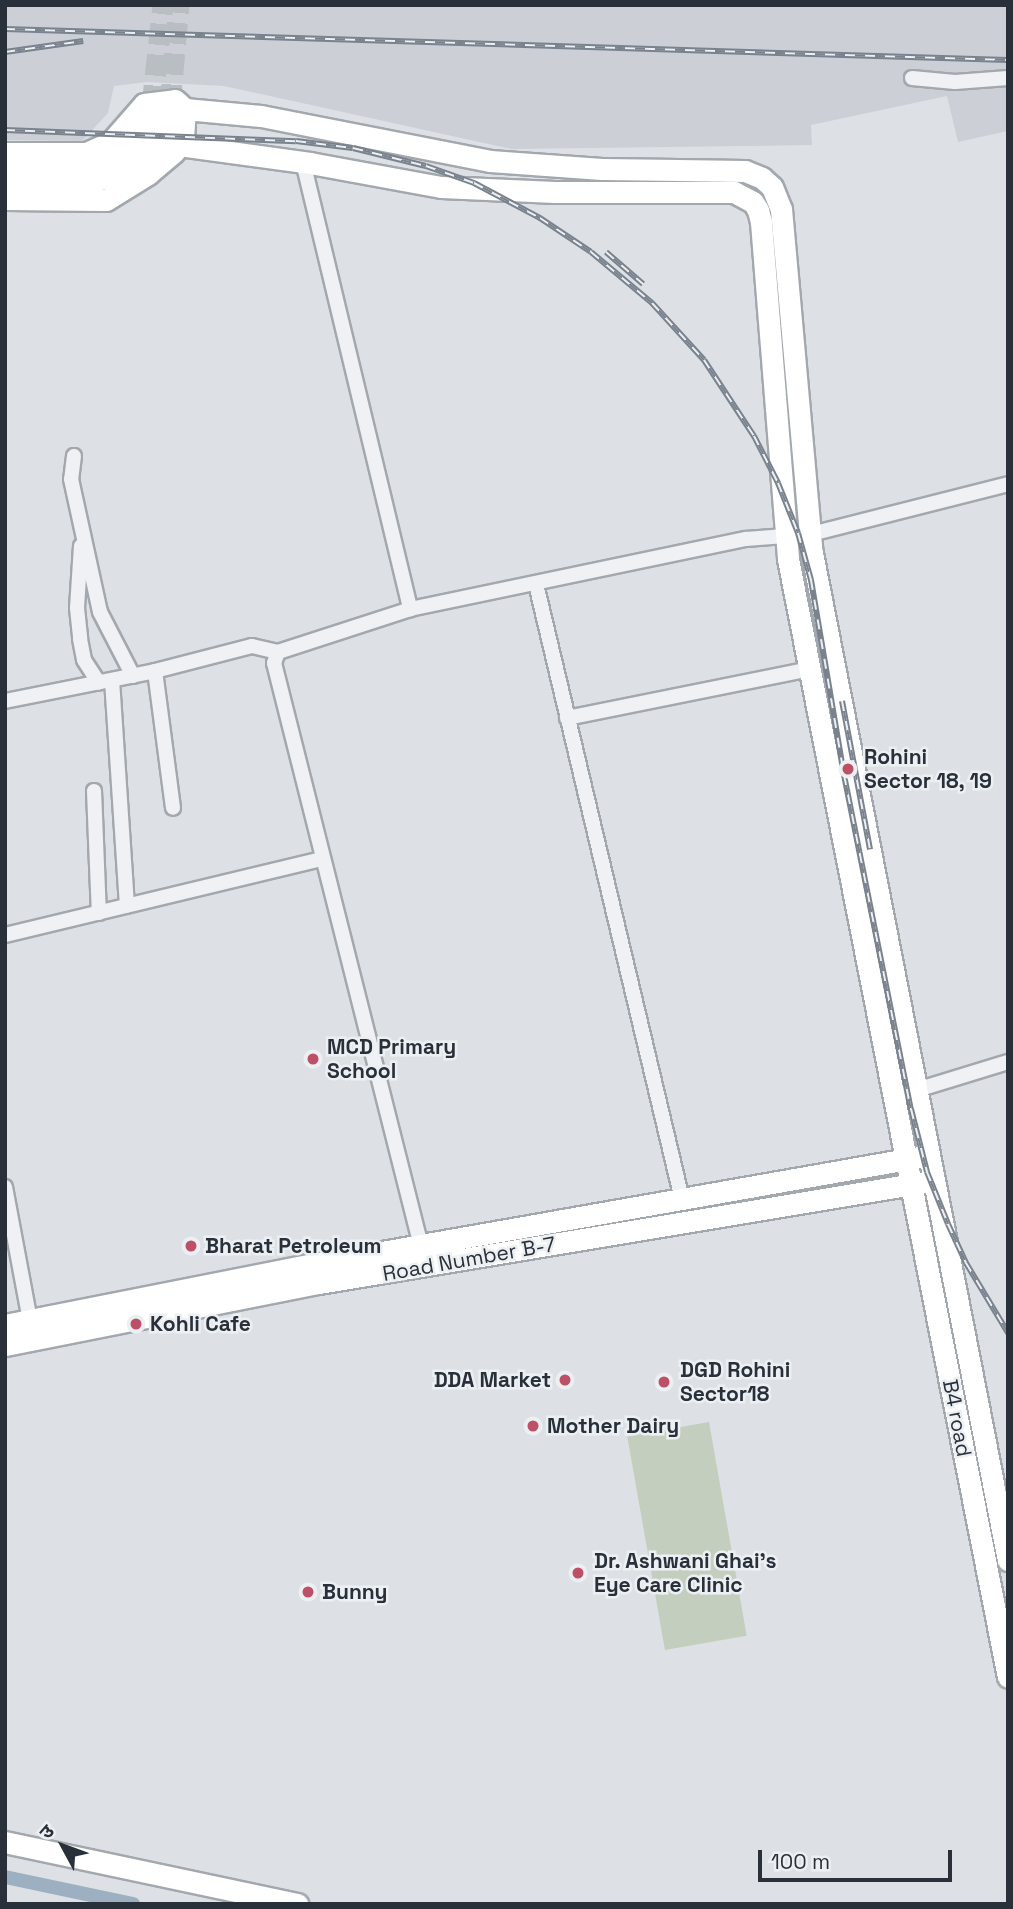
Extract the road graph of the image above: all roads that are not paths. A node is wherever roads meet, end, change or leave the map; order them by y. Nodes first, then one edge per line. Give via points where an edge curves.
1 (912, 78) dead end
2 (1008, 78) edge
3 (169, 107) junction
4 (179, 145) junction
5 (5, 153) edge
6 (303, 162) junction
7 (5, 169) edge
8 (5, 184) edge
9 (772, 187) junction
10 (5, 199) edge
11 (753, 202) junction
12 (74, 456) dead end
13 (1008, 484) edge
14 (83, 529) junction
15 (811, 534) junction
16 (787, 538) junction
17 (536, 584) junction
18 (410, 609) junction
19 (278, 652) junction
20 (810, 668) junction
21 (155, 671) junction
22 (133, 676) junction
23 (106, 682) junction
24 (5, 701) edge
25 (567, 718) junction
26 (94, 791) dead end
27 (173, 808) dead end
28 (322, 859) junction
29 (127, 906) junction
30 (99, 913) junction
31 (5, 935) edge
32 (1008, 1062) edge
33 (917, 1092) junction
34 (894, 1097) junction
35 (929, 1156) junction
36 (906, 1158) junction
37 (934, 1181) junction
38 (911, 1183) junction
39 (6, 1194) edge
40 (682, 1199) junction
41 (421, 1246) junction
42 (316, 1273) junction
43 (30, 1320) junction
44 (5, 1325) edge
45 (15, 1343) edge
46 (971, 1371) junction
47 (948, 1375) junction
48 (1005, 1535) edge
49 (1008, 1560) edge
50 (1004, 1633) edge
51 (1008, 1677) edge
52 (5, 1842) edge
53 (297, 1904) edge

1 - 2 street via 955,82
3 - 4 street
3 - 5 street via 175,100 147,103 111,142 86,153
3 - 7 street via 107,162 68,170
3 - 8 street via 168,122 156,141 115,175 80,184
3 - 9 street via 261,116 490,161 602,169 745,171
4 - 6 street
4 - 10 street via 148,174 106,200
6 - 11 street via 441,187 734,192
6 - 18 street
9 - 11 street
9 - 15 street, B4 road via 781,209
11 - 16 street, B4 road via 761,222
12 - 14 street via 71,479
13 - 15 street
14 - 22 street via 100,612
14 - 23 street via 77,608 85,660
15 - 16 street
15 - 33 street, B4 road
16 - 17 street via 746,539
16 - 20 street, B4 road
17 - 18 street
17 - 25 street
18 - 19 street
19 - 21 street via 252,646
19 - 28 street via 274,663
20 - 25 street
20 - 34 street, B4 road
21 - 22 street
21 - 27 street
22 - 23 street
23 - 24 street
23 - 29 street
25 - 40 street
26 - 30 street
28 - 29 street
28 - 41 street
29 - 30 street
30 - 31 street
32 - 33 street
33 - 34 street
33 - 35 street, B4 road
34 - 36 street, B4 road
35 - 36 street, Road Number B-7
35 - 37 street, B4 road
36 - 38 street, B4 road
36 - 40 street, Road Number B-7
37 - 38 street, Road Number B-7
37 - 46 street, B4 road
38 - 42 street, Road Number B-7 via 820,1201
38 - 47 street, B4 road
39 - 43 street
40 - 41 street, Road Number B-7
41 - 42 street, Road Number B-7
42 - 43 street, Road Number B-7
42 - 45 street, Road Number B-7
43 - 44 street, Road Number B-7
43 - 45 street
46 - 47 street
46 - 48 street, B4 road
47 - 50 street, B4 road
48 - 49 street, B4 road
50 - 51 street, B4 road
52 - 53 street

